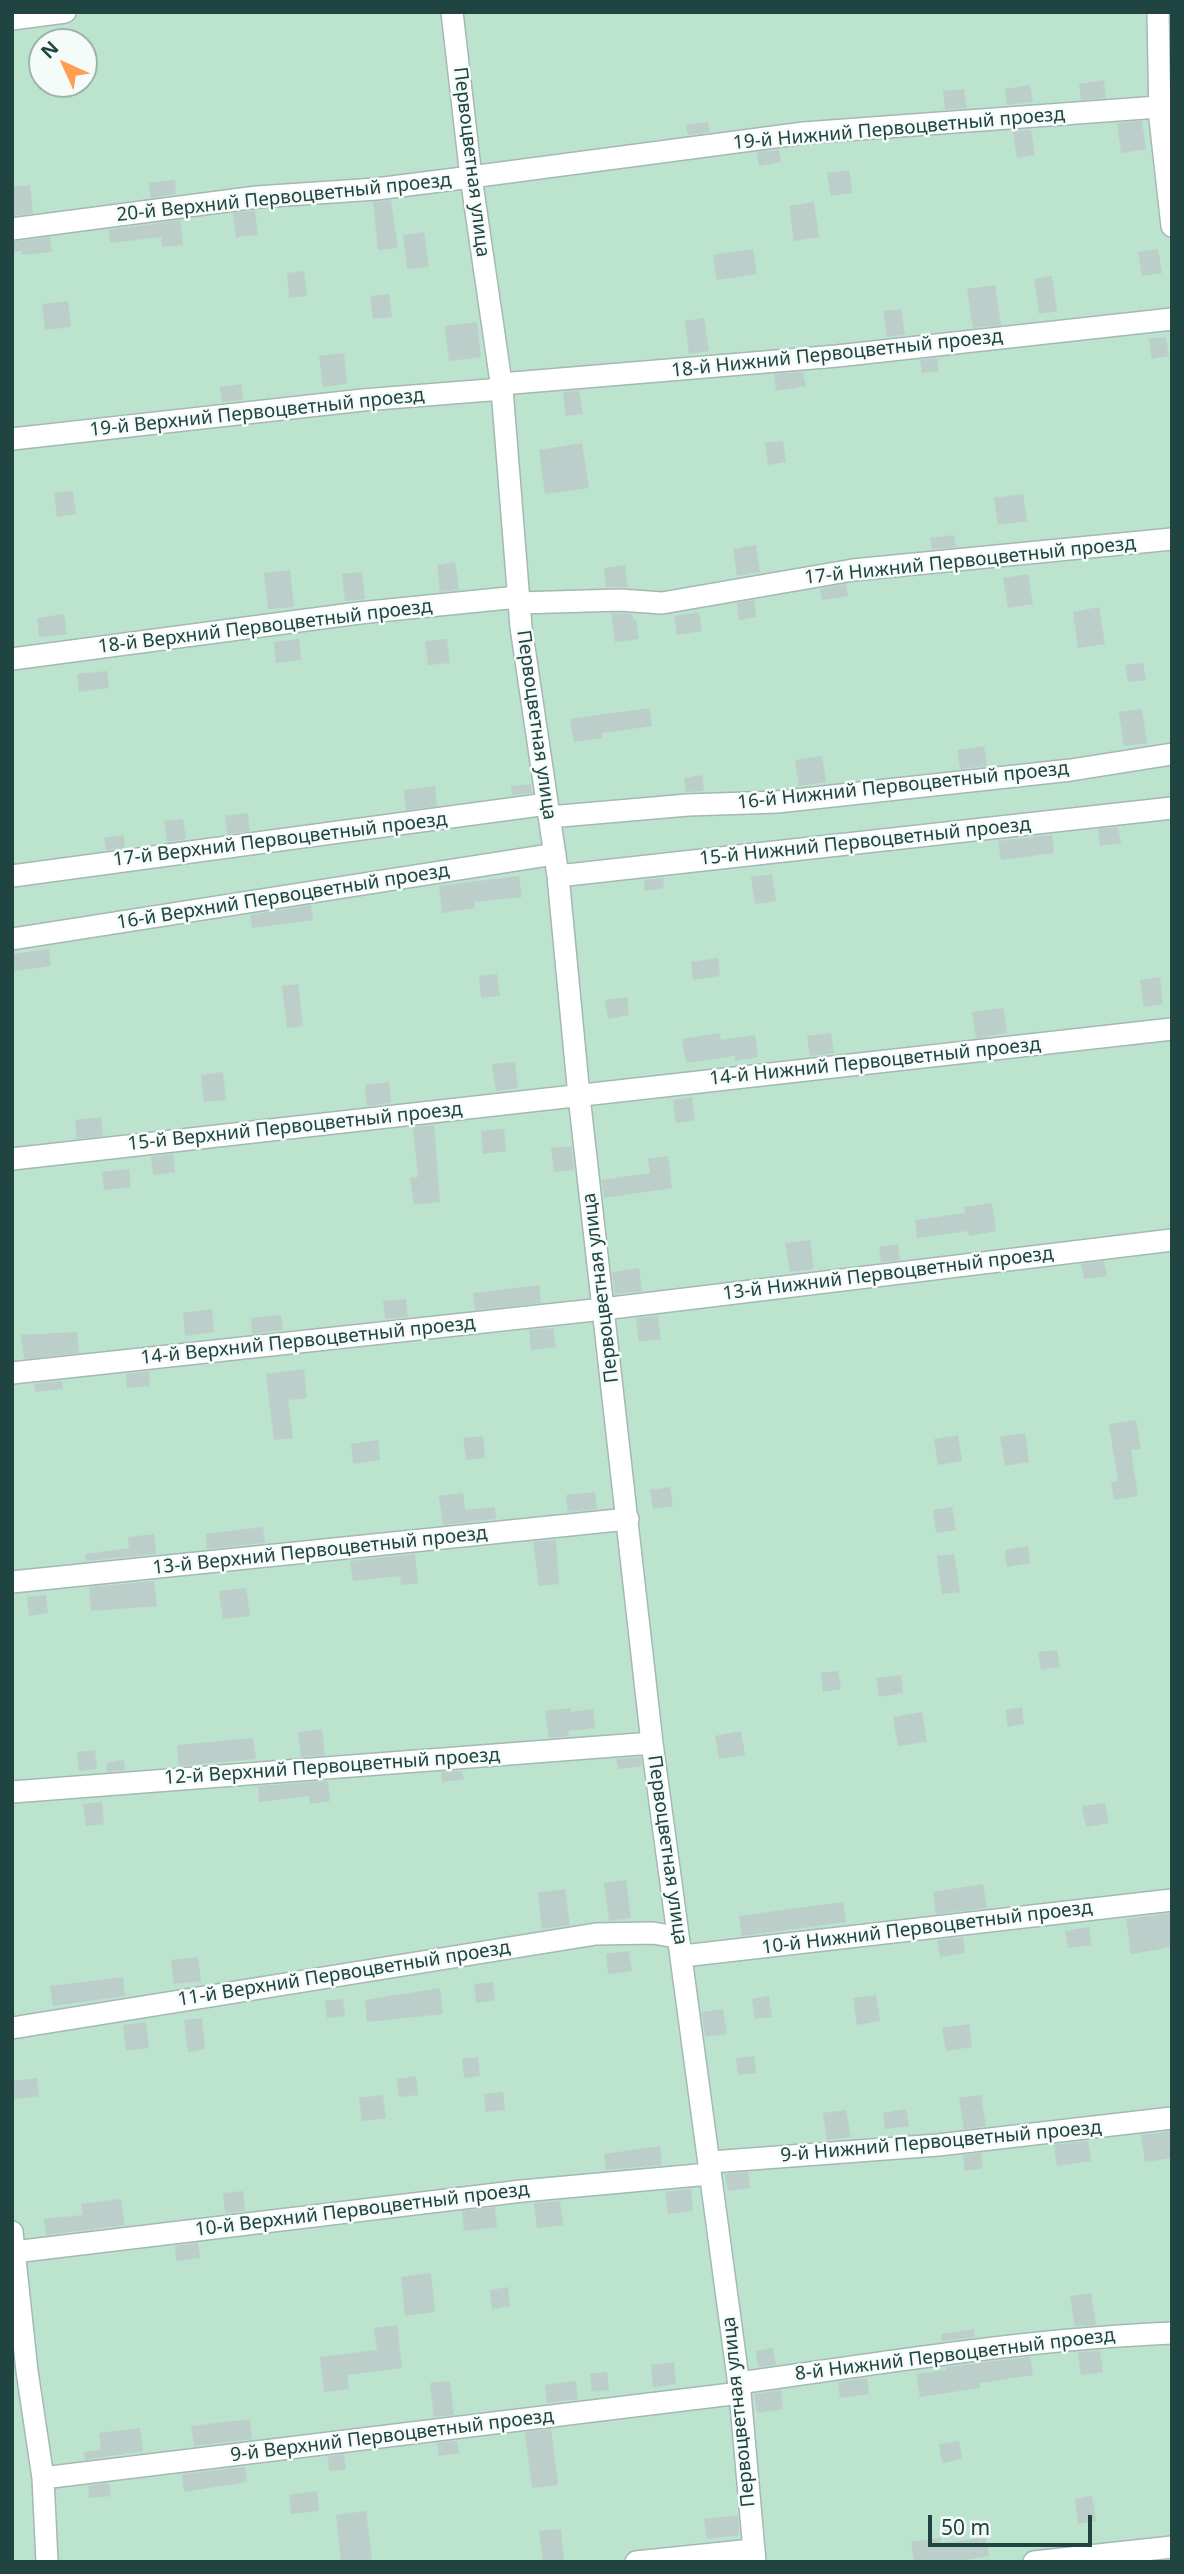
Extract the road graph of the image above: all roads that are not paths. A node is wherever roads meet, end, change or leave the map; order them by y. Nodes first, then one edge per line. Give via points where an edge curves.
1 (65, 12) edge
2 (452, 12) edge
3 (1158, 12) edge
4 (12, 19) edge
5 (1166, 107) edge
6 (471, 177) junction
7 (1172, 226) edge
8 (12, 229) edge
9 (1172, 319) edge
10 (502, 386) junction
11 (12, 439) edge
12 (1172, 539) edge
13 (519, 600) junction
14 (12, 659) edge
15 (1172, 754) edge
16 (1172, 808) edge
17 (548, 811) junction
18 (555, 854) junction
19 (12, 876) edge
20 (558, 876) junction
21 (12, 939) edge
22 (1172, 1029) edge
23 (579, 1096) junction
24 (12, 1159) edge
25 (1172, 1240) edge
26 (603, 1309) junction
27 (12, 1373) edge
28 (628, 1519) junction
29 (12, 1582) edge
30 (652, 1742) junction
31 (12, 1792) edge
32 (1172, 1900) edge
33 (680, 1946) junction
34 (12, 2028) edge
35 (1172, 2118) edge
36 (710, 2168) junction
37 (13, 2242) edge
38 (1172, 2333) edge
39 (20, 2372) edge
40 (740, 2388) junction
41 (43, 2478) junction
42 (1172, 2547) edge
43 (753, 2556) edge
44 (47, 2562) edge
45 (636, 2562) edge
46 (1034, 2562) edge

1 - 4 lane
2 - 6 lane, Первоцветная улица
3 - 5 lane
5 - 6 lane, 19-й Нижний Первоцветный проезд via 804,133
5 - 7 lane
6 - 8 lane, 20-й Верхний Первоцветный проезд via 257,197
6 - 10 lane, Первоцветная улица
9 - 10 lane, 18-й Нижний Первоцветный проезд
10 - 11 lane, 19-й Верхний Первоцветный проезд
10 - 13 lane, Первоцветная улица
12 - 13 lane, 17-й Нижний Первоцветный проезд via 853,570 662,603
13 - 14 lane, 18-й Верхний Первоцветный проезд via 332,617
13 - 17 lane, Первоцветная улица
15 - 17 lane, 16-й Нижний Первоцветный проезд via 1071,770 777,802
16 - 20 lane, 15-й Нижний Первоцветный проезд
17 - 18 lane, Первоцветная улица
17 - 19 lane, 17-й Верхний Первоцветный проезд
18 - 20 lane, Первоцветная улица
18 - 21 lane, 16-й Верхний Первоцветный проезд
20 - 23 lane, Первоцветная улица
22 - 23 lane, 14-й Нижний Первоцветный проезд
23 - 24 lane, 15-й Верхний Первоцветный проезд
23 - 26 lane, Первоцветная улица
25 - 26 lane, 13-й Нижний Первоцветный проезд
26 - 27 lane, 14-й Верхний Первоцветный проезд
26 - 28 lane, Первоцветная улица
28 - 29 lane, 13-й Верхний Первоцветный проезд
28 - 30 lane, Первоцветная улица
30 - 31 lane, 12-й Верхний Первоцветный проезд
30 - 33 lane, Первоцветная улица
32 - 33 lane, 10-й Нижний Первоцветный проезд
33 - 34 lane, 11-й Верхний Первоцветный проезд via 653,1933 596,1934
33 - 36 lane, Первоцветная улица
35 - 36 lane, 9-й Нижний Первоцветный проезд
36 - 37 lane, 10-й Верхний Первоцветный проезд
36 - 40 lane, Первоцветная улица
37 - 39 lane
38 - 40 lane, 8-й Нижний Первоцветный проезд via 911,2359
39 - 41 lane
40 - 41 lane, 9-й Верхний Первоцветный проезд
40 - 43 lane, Первоцветная улица
41 - 44 lane
42 - 46 lane
43 - 45 lane

